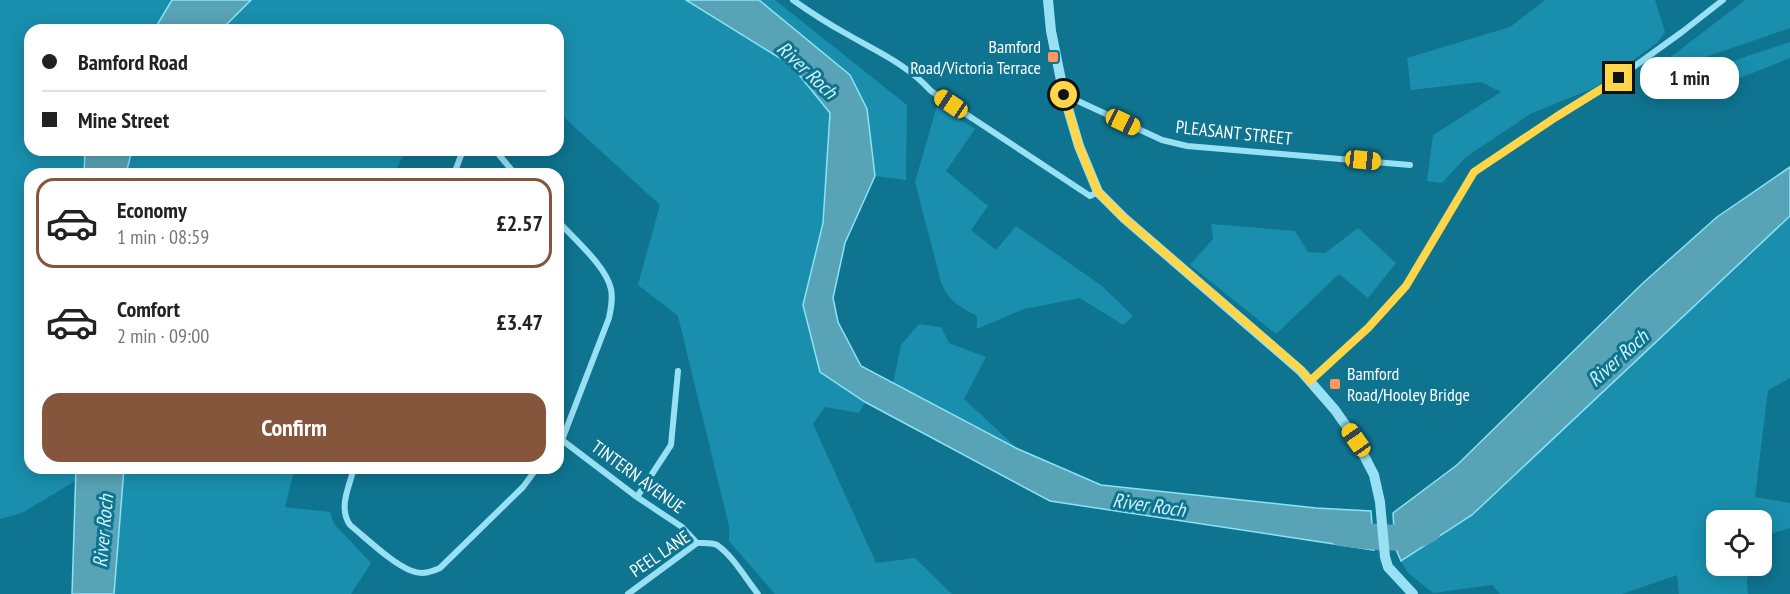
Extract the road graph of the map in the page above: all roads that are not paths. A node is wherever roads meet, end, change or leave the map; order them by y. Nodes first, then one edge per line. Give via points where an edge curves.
1 (794, 0) edge
2 (1048, 0) edge
3 (1723, 0) edge
4 (1064, 95) junction
5 (500, 156) edge
6 (1410, 165) dead end
7 (510, 168) edge
8 (1098, 192) junction
9 (564, 228) edge
10 (678, 371) dead end
11 (1310, 381) junction
12 (564, 426) edge
13 (564, 442) edge
14 (352, 474) edge
15 (533, 474) edge
16 (637, 497) junction
17 (698, 543) junction
18 (628, 594) edge
19 (758, 594) edge
20 (1413, 594) edge

1 - 8 street via 892,58 932,91 1090,196
2 - 4 street
3 - 11 street via 1603,89 1474,172 1406,286 1368,328
4 - 6 street, PLEASANT STREET via 1162,140 1187,146
4 - 8 street
5 - 7 street
8 - 11 street
9 - 12 street via 599,266 609,281 612,297 609,318
10 - 16 street via 671,445
11 - 20 street via 1356,440 1374,475 1384,557 1388,567
13 - 16 street, TINTERN AVENUE
14 - 15 street via 344,507 350,525 403,567 424,573 447,562
16 - 17 street, TINTERN AVENUE via 682,527
17 - 18 street, PEEL LANE
17 - 19 street, PEEL LANE via 716,545

